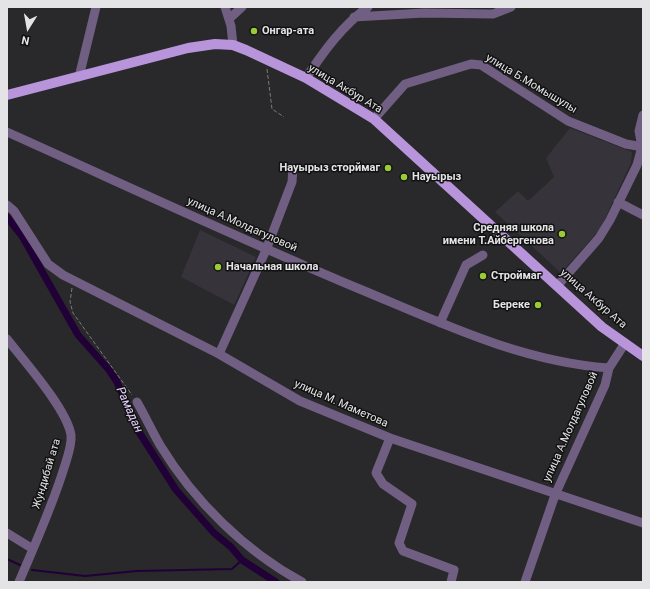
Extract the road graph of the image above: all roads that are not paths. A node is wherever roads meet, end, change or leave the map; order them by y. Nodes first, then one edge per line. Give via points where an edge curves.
1 (96, 7) edge
2 (225, 7) edge
3 (242, 7) edge
4 (368, 7) edge
5 (511, 7) edge
6 (354, 18) junction
7 (229, 19) junction
8 (233, 46) junction
9 (79, 77) junction
10 (306, 78) junction
11 (7, 95) edge
12 (643, 115) edge
13 (374, 119) junction
14 (7, 132) edge
15 (642, 147) edge
16 (293, 168) dead end
17 (618, 202) junction
18 (7, 205) edge
19 (643, 215) edge
20 (266, 250) junction
21 (483, 255) dead end
22 (558, 285) junction
23 (440, 323) junction
24 (7, 339) edge
25 (625, 343) junction
26 (218, 354) junction
27 (643, 356) edge
28 (609, 368) junction
29 (137, 402) road end
30 (390, 438) junction
31 (555, 495) junction
32 (643, 523) edge
33 (7, 533) edge
34 (33, 549) junction
35 (19, 582) edge
36 (302, 582) edge
37 (451, 582) edge
38 (525, 582) edge

1 - 9 street
2 - 7 street
3 - 7 street
4 - 6 street
5 - 6 street via 493,14 424,12
6 - 10 street via 328,46
7 - 8 street
8 - 9 main road, улица Акбур Ата via 215,44 188,48
8 - 10 main road, улица Акбур Ата
9 - 11 main road, улица Акбур Ата
10 - 13 main road, улица Акбур Ата
12 - 15 street via 639,131
13 - 15 street, улица Б.Момышулы via 405,84 471,64 481,65 568,121 626,144
13 - 22 main road, улица Акбур Ата
14 - 20 street, улица А.Молдагуловой
15 - 17 street
16 - 20 street via 292,182
17 - 19 street
17 - 22 street via 599,238
18 - 26 street, улица М. Маметова via 14,211 48,264
20 - 23 street, улица А.Молдагуловой
20 - 26 street
21 - 23 street via 466,265
22 - 25 main road, улица Акбур Ата via 602,327
23 - 28 street, улица А.Молдагуловой via 533,356 579,366
24 - 34 street, Жундибай ата via 55,402 71,435 70,448 55,497
25 - 27 main road, улица Акбур Ата
25 - 28 street, улица А.Молдагуловой
26 - 30 street, улица М. Маметова via 300,401
28 - 31 street, улица А.Молдагуловой via 605,385
29 - 36 street via 160,445 203,502 260,556
30 - 31 street, улица М. Маметова
30 - 37 street via 376,472 383,484 412,504 400,543 404,551 454,570
31 - 32 street, улица М. Маметова
31 - 38 street, улица А.Молдагуловой
33 - 34 street
34 - 35 street, Жундибай ата

